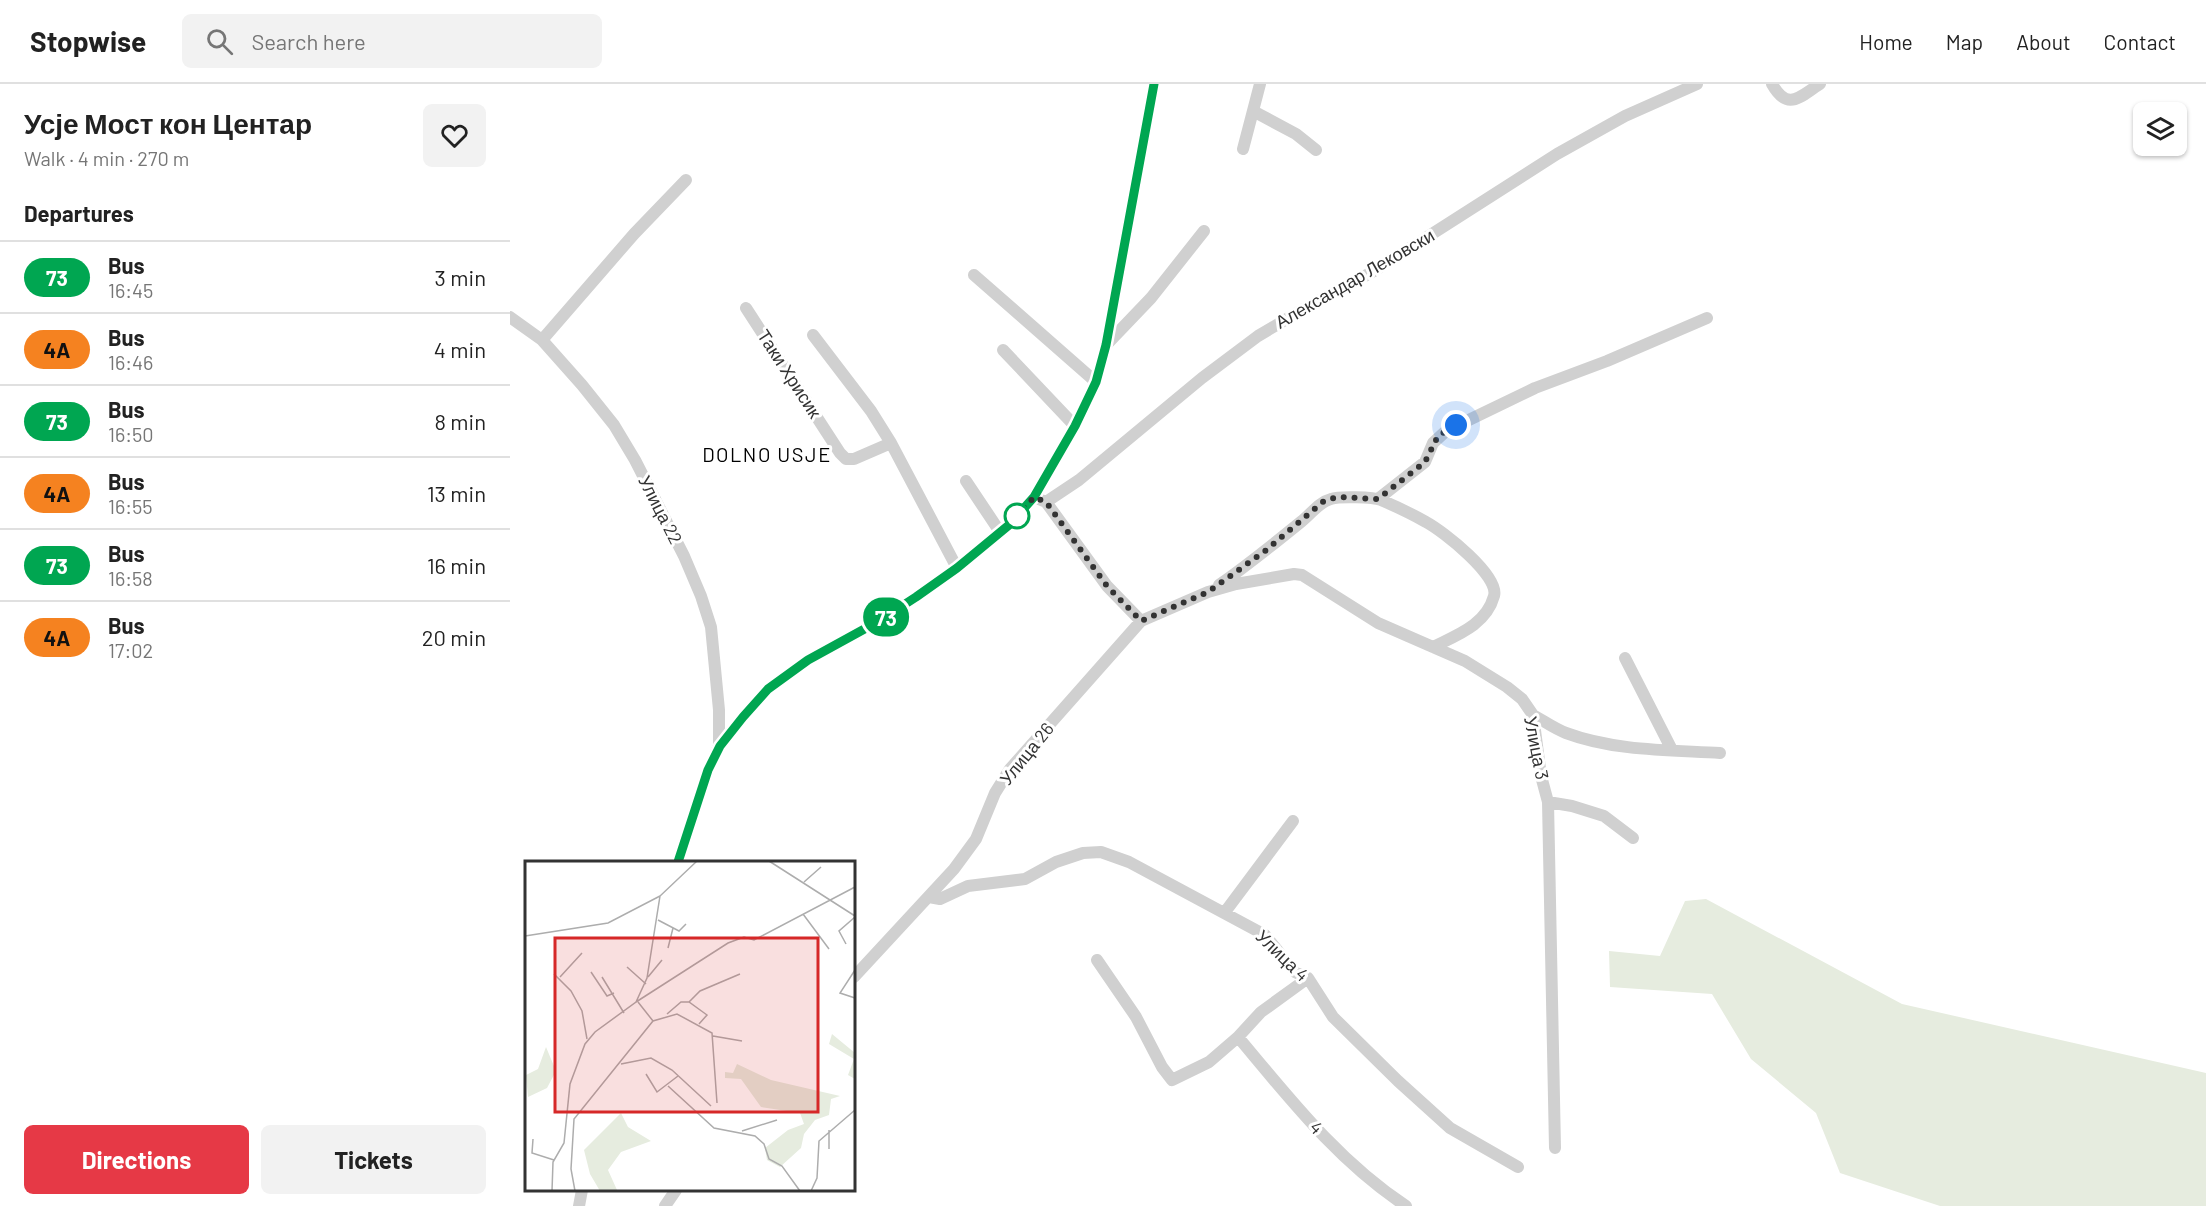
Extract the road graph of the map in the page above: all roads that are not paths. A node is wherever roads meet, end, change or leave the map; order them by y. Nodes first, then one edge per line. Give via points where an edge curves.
1 (1154, 84) edge
2 (1260, 84) edge
3 (1697, 84) edge
4 (1772, 84) edge
5 (1820, 84) edge
6 (1253, 111) junction
7 (1243, 148) dead end
8 (1316, 150) dead end
9 (686, 180) dead end
10 (1204, 231) dead end
11 (974, 275) dead end
12 (746, 308) dead end
13 (510, 317) edge
14 (1707, 318) dead end
15 (813, 335) dead end
16 (542, 340) junction
17 (1106, 345) junction
18 (1003, 350) dead end
19 (1096, 382) junction
20 (1075, 426) junction
21 (891, 442) junction
22 (966, 481) dead end
23 (1040, 499) junction
24 (1378, 499) junction
25 (1000, 532) junction
26 (957, 568) junction
27 (1208, 592) junction
28 (1141, 621) junction
29 (1433, 647) junction
30 (1625, 658) dead end
31 (1533, 715) junction
32 (720, 746) junction
33 (1672, 750) junction
34 (1720, 753) dead end
35 (1548, 801) junction
36 (1293, 821) dead end
37 (1633, 838) dead end
38 (678, 861) edge
39 (929, 897) junction
40 (1225, 912) junction
41 (1096, 960) dead end
42 (855, 976) edge
43 (1308, 978) junction
44 (1238, 1037) junction
45 (1555, 1148) dead end
46 (1518, 1167) dead end
47 (582, 1191) edge
48 (675, 1191) edge
49 (579, 1206) edge
50 (665, 1206) edge
51 (1406, 1206) edge

1 - 17 street
2 - 6 street
3 - 23 street, Александар Лековски via 1625,116 1557,153 1414,246 1258,336 1079,480
4 - 5 street via 1785,100 1793,100
6 - 7 street
6 - 8 street via 1296,134
9 - 16 street
10 - 17 street via 1151,298
11 - 19 street
12 - 21 street, Таки Хрисик via 846,459
13 - 16 street, Улица 22
14 - 24 street via 1535,388 1446,431 1438,436 1425,462
15 - 21 street
16 - 32 street, Улица 22 via 614,425 684,556 711,627
17 - 19 street
18 - 20 street
19 - 20 street
20 - 23 street
21 - 26 street
22 - 25 street
23 - 25 street
23 - 28 street via 1121,602
24 - 27 street via 1337,497 1324,501
24 - 29 street via 1427,522 1462,550 1494,585 1495,595 1474,626
25 - 26 street
26 - 32 street via 768,689
27 - 28 street, Улица 26
27 - 29 street, Улица 3 via 1302,575 1378,623
28 - 39 street, Улица 26 via 1010,769 976,839
29 - 31 street, Улица 3 via 1507,687
30 - 33 street
31 - 33 street via 1589,741
31 - 35 street, Улица 3
32 - 38 street via 708,770
33 - 34 street
35 - 37 street via 1604,816
35 - 45 street, Улица 3
36 - 40 street
39 - 40 street, Улица 4 via 940,899 968,886 1025,879 1056,862 1101,852 1129,862
39 - 42 street, Улица 26
40 - 43 street, Улица 4 via 1265,935 1295,972
41 - 44 street via 1136,1017 1172,1080 1209,1062
43 - 44 street via 1261,1012
43 - 46 street, Улица 4 via 1333,1017 1450,1128
44 - 51 street, 4 via 1346,1160
47 - 49 street
48 - 50 street

